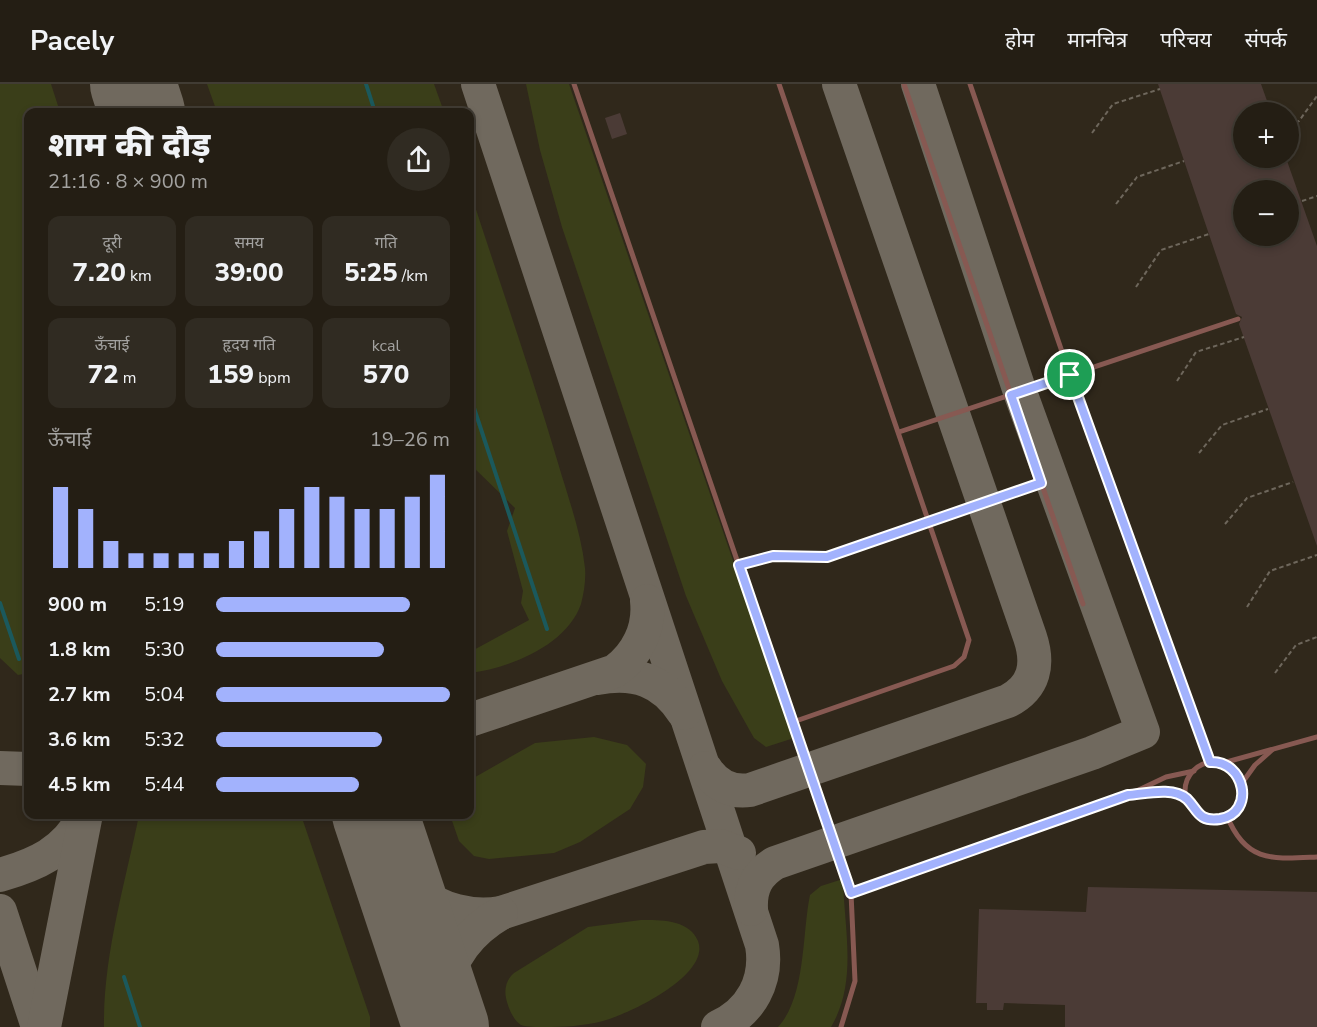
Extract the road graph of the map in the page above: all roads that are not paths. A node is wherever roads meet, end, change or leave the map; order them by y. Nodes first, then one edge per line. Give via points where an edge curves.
1 (574, 84) edge
2 (779, 84) edge
3 (904, 84) edge
4 (970, 84) edge
5 (1238, 319) dead end
6 (1070, 375) junction
7 (1011, 395) junction
8 (899, 432) junction
9 (1041, 483) junction
10 (930, 521) junction
11 (739, 565) junction
12 (1083, 604) dead end
13 (793, 722) junction
14 (1317, 737) edge
15 (1273, 748) junction
16 (1210, 762) junction
17 (1223, 763) junction
18 (1194, 771) junction
19 (1242, 783) junction
20 (1128, 795) junction
21 (1187, 799) junction
22 (1227, 816) junction
23 (1317, 857) edge
24 (851, 893) junction
25 (841, 1027) edge

1 - 11 lane
2 - 8 lane
3 - 7 lane
4 - 6 lane
5 - 6 lane
6 - 7 lane
6 - 16 lane
7 - 8 lane
7 - 9 lane
8 - 10 lane
9 - 10 lane
9 - 12 lane
10 - 11 lane via 820,559 773,556
10 - 13 lane via 969,633 964,657 954,666
11 - 13 lane
13 - 24 lane
14 - 15 lane
15 - 17 lane
15 - 19 lane
16 - 17 lane
16 - 18 lane
17 - 19 lane via 1237,773
18 - 20 lane via 1167,777
18 - 21 lane via 1185,788
19 - 22 lane via 1242,798
20 - 21 lane via 1164,791
20 - 24 lane
21 - 22 lane via 1201,816
22 - 23 lane via 1234,834 1259,855
24 - 25 lane via 855,981

